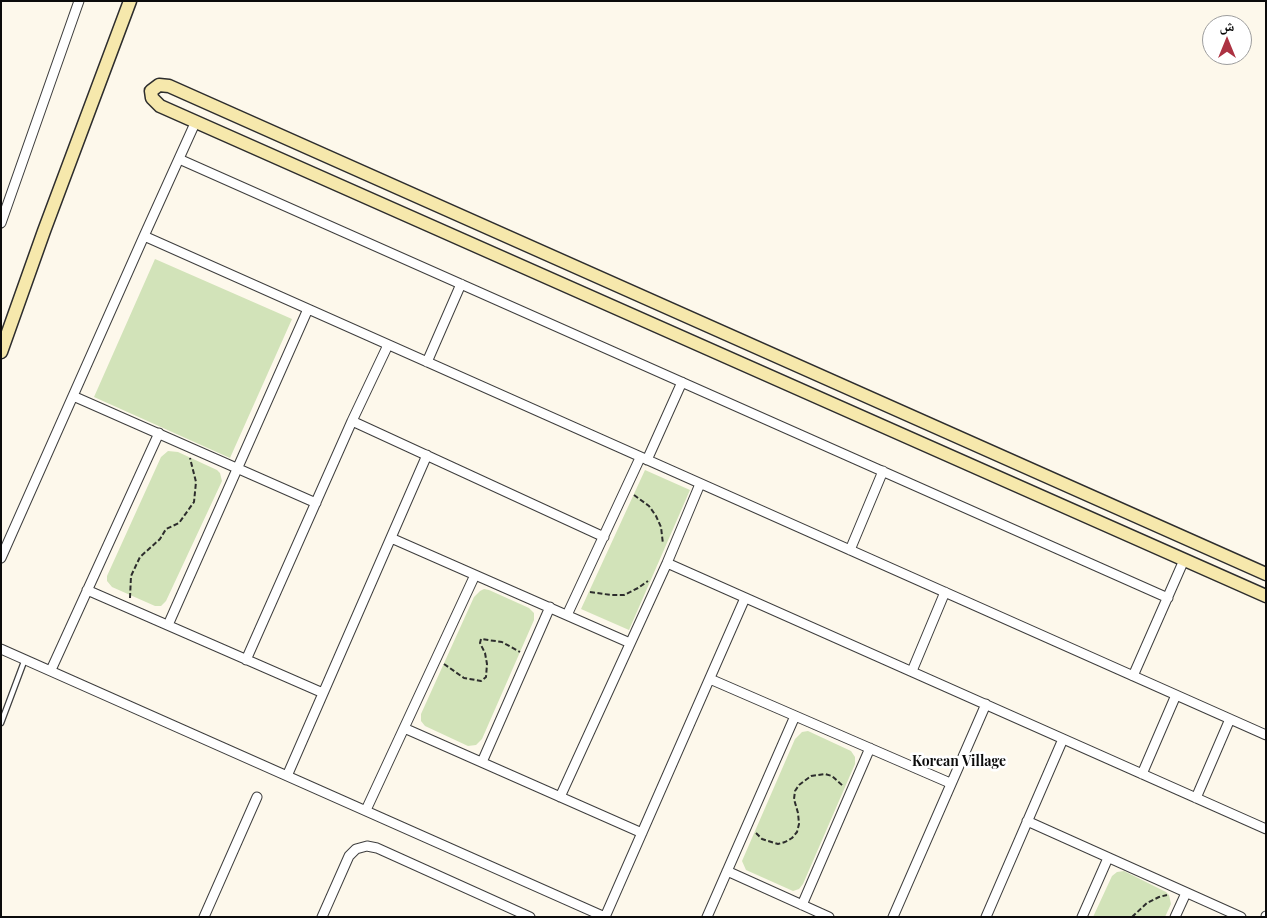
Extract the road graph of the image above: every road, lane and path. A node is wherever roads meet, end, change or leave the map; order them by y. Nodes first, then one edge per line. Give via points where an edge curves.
1 (79, 1) edge
2 (130, 1) edge
3 (196, 121) junction
4 (179, 158) junction
5 (1, 223) edge
6 (144, 236) junction
7 (461, 284) junction
8 (308, 309) junction
9 (388, 345) junction
10 (1, 352) edge
11 (427, 362) junction
12 (682, 382) junction
13 (73, 396) junction
14 (352, 420) junction
15 (159, 433) junction
16 (184, 444) junction
17 (427, 455) junction
18 (1001, 457) junction
19 (643, 459) junction
20 (237, 468) junction
21 (883, 471) junction
22 (993, 474) junction
23 (700, 484) junction
24 (625, 491) junction
25 (316, 503) junction
26 (604, 537) junction
27 (391, 538) junction
28 (850, 550) junction
29 (1, 558) edge
30 (1184, 560) junction
31 (665, 567) junction
32 (1266, 574) edge
33 (475, 575) junction
34 (578, 589) junction
35 (87, 590) junction
36 (945, 592) junction
37 (1266, 596) edge
38 (745, 598) junction
39 (1168, 598) junction
40 (550, 607) junction
41 (129, 608) junction
42 (567, 615) junction
43 (168, 625) junction
44 (630, 643) junction
45 (1, 649) edge
46 (436, 658) junction
47 (25, 659) junction
48 (527, 659) junction
49 (246, 660) junction
50 (51, 670) junction
51 (912, 672) junction
52 (1133, 676) junction
53 (710, 679) junction
54 (323, 693) junction
55 (1176, 695) junction
56 (986, 704) junction
57 (795, 716) junction
58 (1230, 719) junction
59 (1, 723) edge
60 (404, 728) junction
61 (1266, 735) edge
62 (1063, 738) junction
63 (870, 748) junction
64 (482, 762) junction
65 (1142, 774) junction
66 (287, 776) junction
67 (950, 783) junction
68 (257, 797) dead end
69 (560, 797) junction
70 (1196, 798) junction
71 (848, 799) junction
72 (366, 810) junction
73 (750, 819) junction
74 (1027, 821) junction
75 (1266, 828) edge
76 (642, 833) junction
77 (1108, 858) junction
78 (727, 871) junction
79 (1185, 894) junction
80 (802, 905) junction
81 (204, 917) edge
82 (322, 917) edge
83 (530, 917) edge
84 (605, 917) edge
85 (707, 917) edge
86 (828, 917) edge
87 (893, 917) edge
88 (986, 917) edge
89 (1082, 917) edge
90 (1132, 917) edge
91 (1175, 917) edge
92 (1241, 917) edge

1 - 5 street
2 - 10 street
3 - 4 street
3 - 18 street via 156,104 151,91 159,85 169,86
3 - 22 street
4 - 6 street
4 - 7 street
6 - 8 street
6 - 13 street
7 - 11 street
7 - 12 street
8 - 9 street
8 - 20 street
9 - 11 street
9 - 14 street
11 - 19 street
12 - 19 street
12 - 21 street
13 - 15 street
13 - 29 street
14 - 17 street
14 - 25 street
15 - 16 street
15 - 35 street
16 - 20 street
16 - 41 path via 196,482 194,502 179,523 164,531 136,563 131,576
17 - 26 street
17 - 27 street
18 - 22 street
18 - 32 street
19 - 23 street
19 - 24 street
20 - 25 street
20 - 43 street
21 - 28 street
21 - 39 street
22 - 30 street
23 - 28 street
23 - 31 street
24 - 26 street
24 - 31 path via 645,502 656,516 663,532
25 - 49 street
26 - 34 street
27 - 33 street
27 - 54 street
28 - 36 street
30 - 37 street
30 - 39 street
31 - 34 path via 624,595 611,596
31 - 38 street
31 - 44 street
33 - 40 street
33 - 46 street
34 - 42 street
35 - 41 street
35 - 50 street
36 - 51 street
36 - 52 street
38 - 51 street
38 - 53 street
39 - 52 street
40 - 42 street
40 - 48 street
41 - 43 street
42 - 44 street
43 - 49 street
44 - 69 street
45 - 47 street
46 - 48 path via 464,678 477,681 484,680 487,673 487,659 480,643 482,638 506,644
46 - 60 street
47 - 50 street
47 - 59 lane
48 - 64 street
49 - 54 street
50 - 66 street
51 - 56 street
52 - 55 street
53 - 57 street
53 - 76 street
54 - 66 street
55 - 58 street
55 - 65 street
56 - 62 street
56 - 67 street
57 - 63 street
57 - 73 street
58 - 61 street
58 - 70 street
60 - 64 street
60 - 72 street
62 - 65 street
62 - 74 street
63 - 67 street
63 - 71 street
64 - 69 street
65 - 70 street
66 - 72 street
67 - 87 street
68 - 81 street
69 - 76 street
70 - 75 street
71 - 73 path via 838,780 818,774 804,779 795,791 799,824 797,832 788,840 778,844 762,839
71 - 80 street
72 - 84 street
73 - 78 street
74 - 77 street
74 - 88 street
76 - 84 street
77 - 79 street
77 - 89 street
78 - 80 street
78 - 85 street
79 - 90 path via 1147,902
79 - 91 street
79 - 92 street
80 - 86 street
82 - 83 street via 349,856 356,849 367,846

